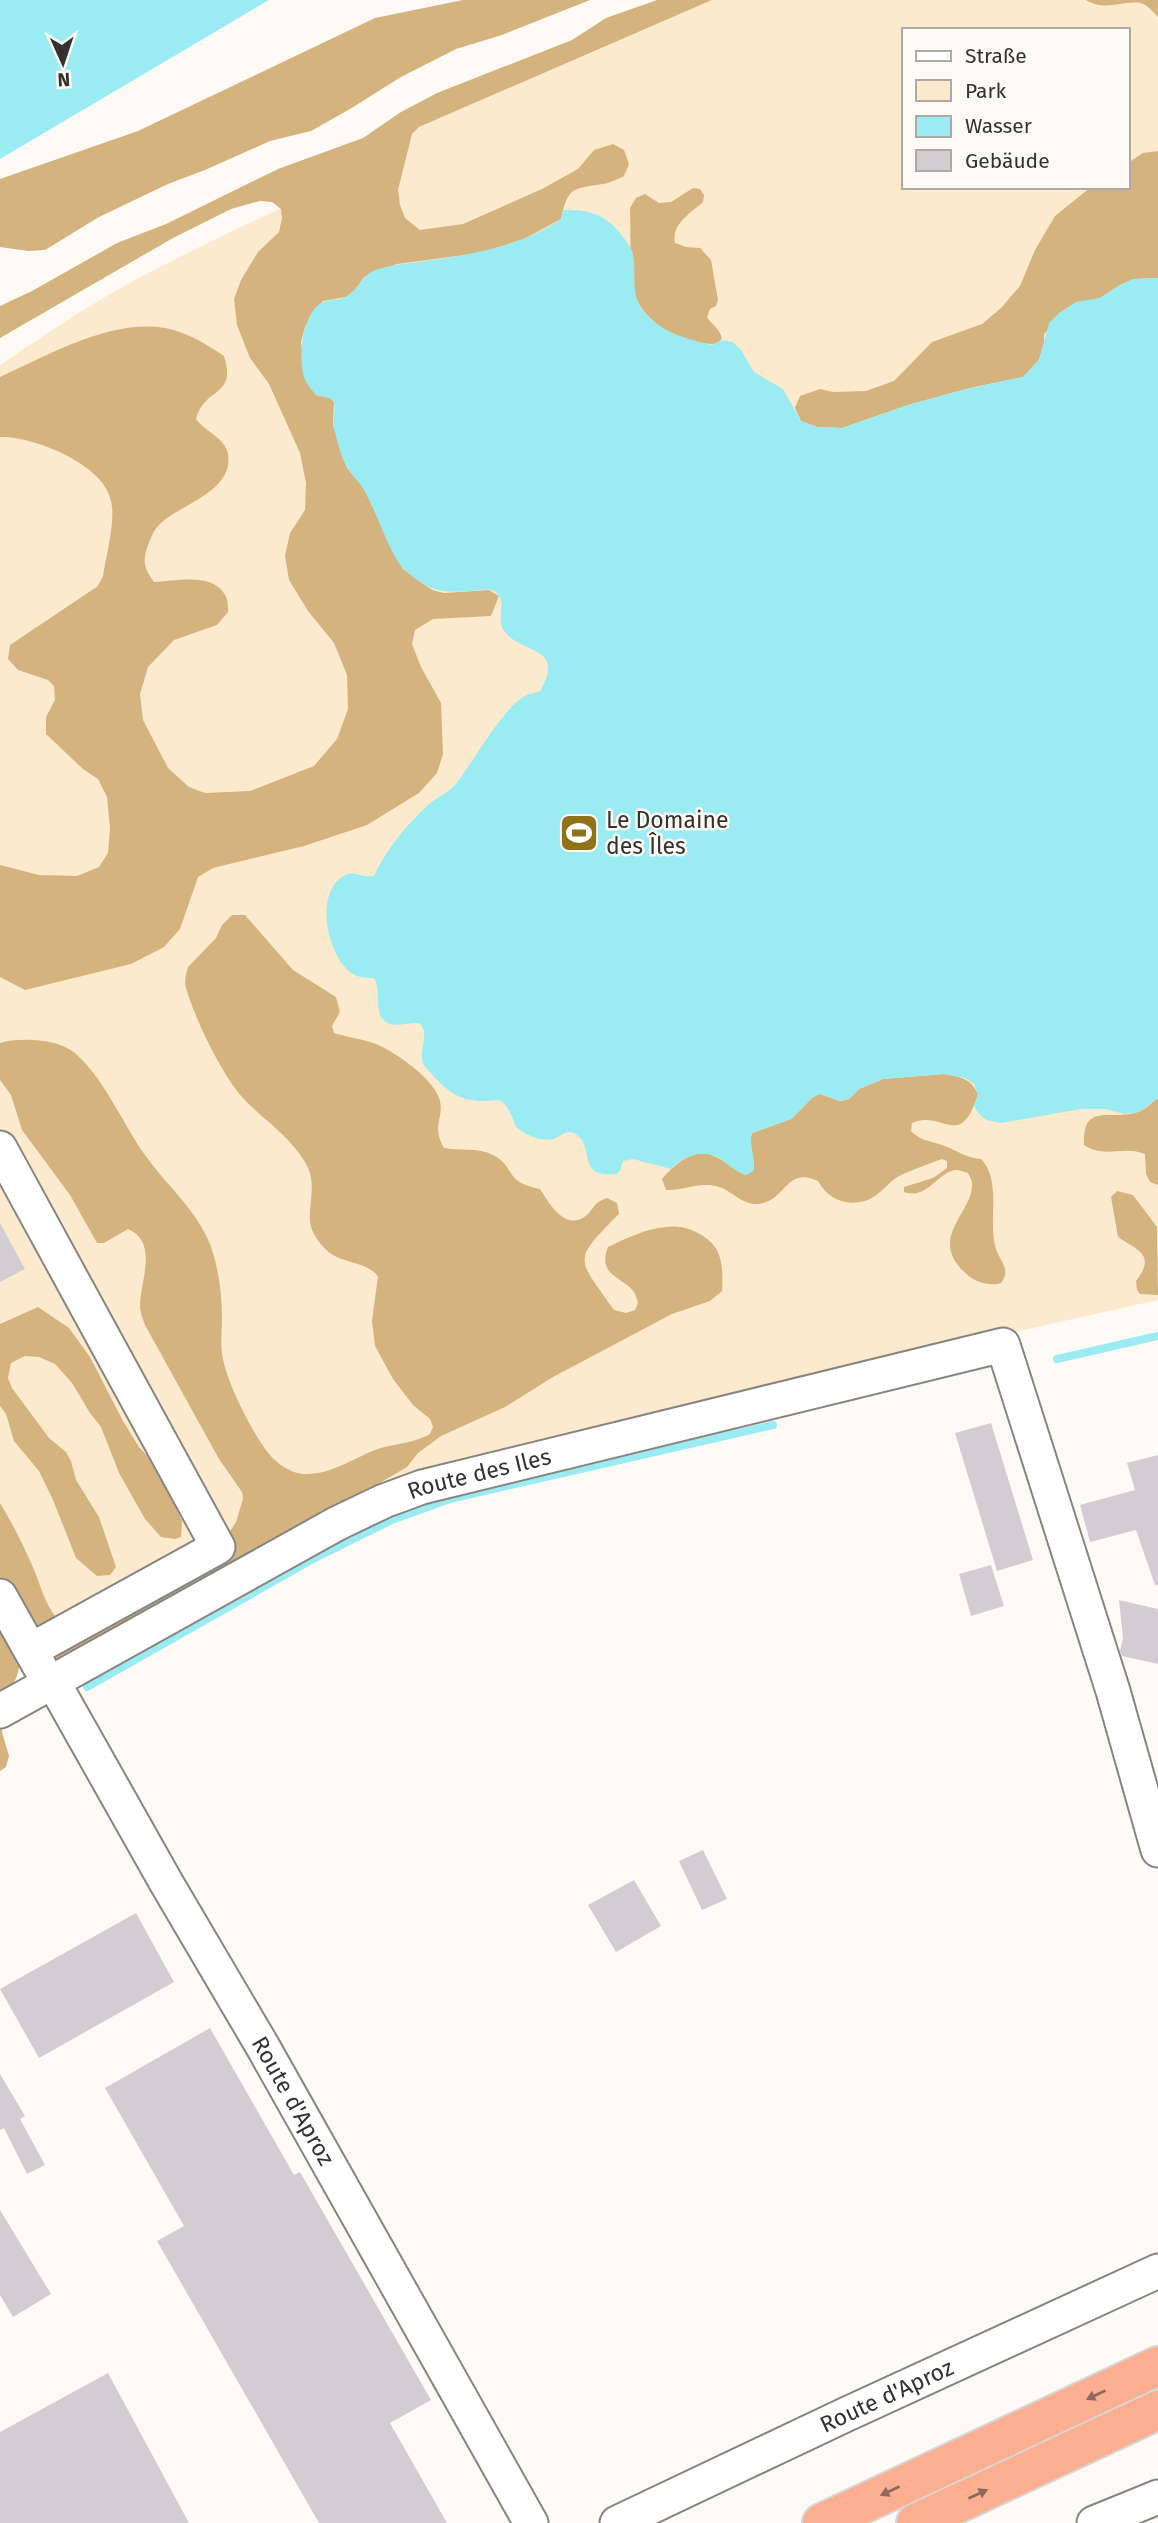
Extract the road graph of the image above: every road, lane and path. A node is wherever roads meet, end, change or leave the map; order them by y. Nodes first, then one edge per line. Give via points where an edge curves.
1 (0, 1148) edge
2 (0, 1596) edge
3 (31, 1650) junction
4 (50, 1682) junction
5 (0, 1711) edge
6 (1158, 1850) edge
7 (1158, 2272) edge
8 (1158, 2366) edge
9 (1158, 2410) edge
10 (1158, 2497) edge
11 (531, 2523) edge
12 (617, 2523) edge
13 (822, 2523) edge
14 (916, 2523) edge
15 (1094, 2523) edge

1 - 3 street via 218,1547
2 - 3 street, Route d'Aproz
3 - 4 street, Route d'Aproz
4 - 5 street, Route des Iles
4 - 6 street, Route des Iles via 336,1524 422,1487 1003,1345 1113,1691
4 - 11 street, Route d'Aproz
7 - 12 street, Route d'Aproz
8 -> 13 highway
14 -> 9 highway
10 - 15 street

